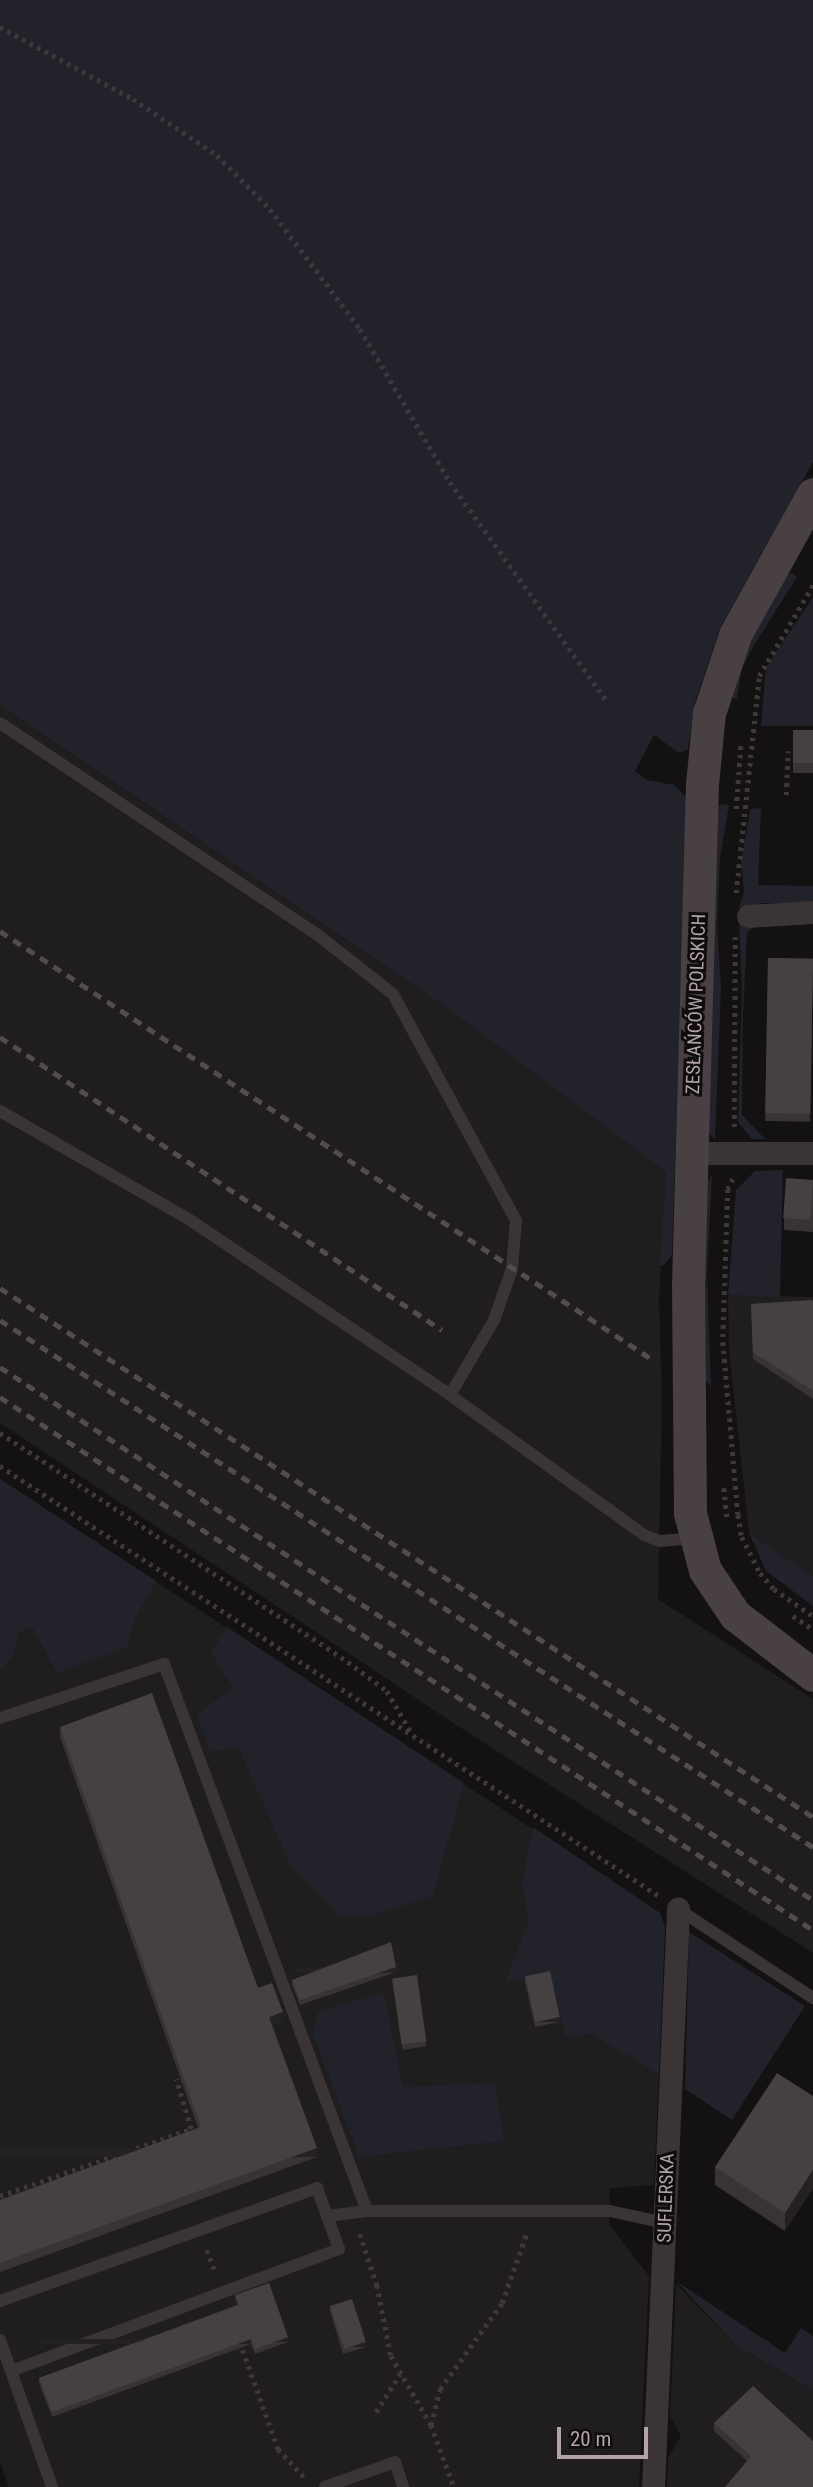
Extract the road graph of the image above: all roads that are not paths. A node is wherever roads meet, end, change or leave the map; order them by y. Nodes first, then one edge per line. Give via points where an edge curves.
1 (813, 494) edge
2 (0, 723) edge
3 (813, 912) edge
4 (739, 916) road end
5 (0, 1111) edge
6 (691, 1153) junction
7 (813, 1153) edge
8 (450, 1395) junction
9 (696, 1538) junction
10 (813, 1675) edge
11 (0, 1718) edge
12 (678, 1909) joint
13 (813, 1998) edge
14 (366, 2211) junction
15 (327, 2216) junction
16 (665, 2223) junction
17 (0, 2301) edge
18 (0, 2340) edge
19 (11, 2371) junction
20 (52, 2487) edge
21 (325, 2487) edge
22 (403, 2487) edge
23 (653, 2487) edge

1 - 6 main road, ZESŁAŃCÓW POLSKICH via 735,635 709,713 702,784
2 - 8 lane via 318,936 393,994 516,1221 512,1269 494,1320
3 - 4 street
5 - 8 lane via 187,1218
6 - 7 street
6 - 9 main road, ZESŁAŃCÓW POLSKICH via 688,1429 690,1513
8 - 9 lane via 644,1535 660,1541
9 - 10 main road, ZESŁAŃCÓW POLSKICH via 705,1570 735,1615
11 - 14 lane via 164,1664
12 - 13 lane
12 - 16 street, SUFLERSKA
14 - 15 lane
14 - 16 lane via 610,2211
15 - 17 lane via 317,2188
15 - 19 lane via 339,2249
16 - 23 street, SUFLERSKA
18 - 19 lane
19 - 20 lane
21 - 22 lane via 395,2462

